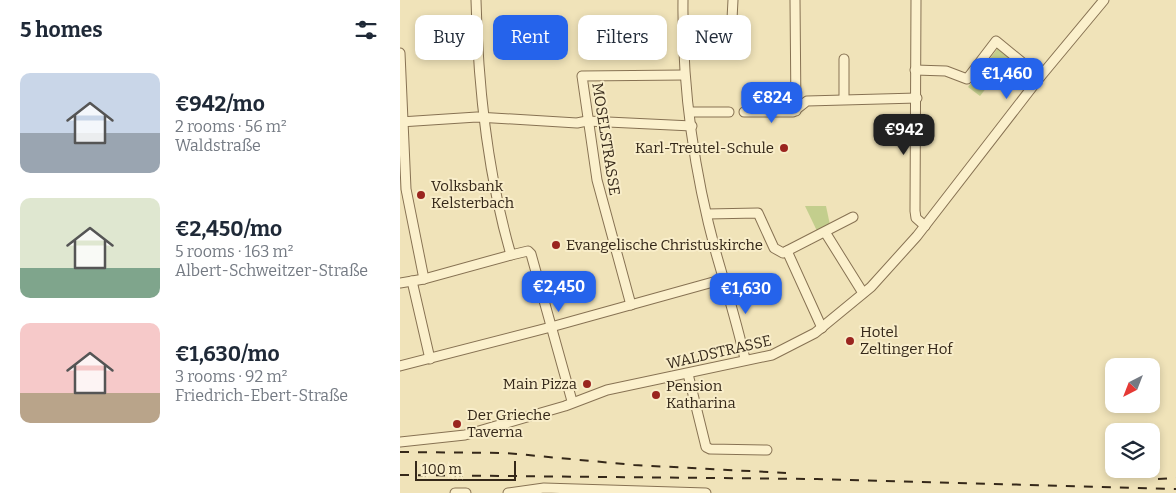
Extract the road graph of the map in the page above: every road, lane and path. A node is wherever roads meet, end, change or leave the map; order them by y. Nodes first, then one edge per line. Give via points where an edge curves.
1 (476, 0) edge
2 (682, 0) edge
3 (733, 0) edge
4 (795, 0) edge
5 (916, 0) edge
6 (1104, 0) edge
7 (732, 15) edge
8 (400, 53) edge
9 (844, 59) dead end
10 (915, 70) junction
11 (684, 75) junction
12 (1040, 77) junction
13 (917, 98) junction
14 (844, 100) junction
15 (796, 111) junction
16 (690, 112) junction
17 (729, 112) dead end
18 (744, 112) dead end
19 (484, 118) junction
20 (588, 121) junction
21 (402, 122) edge
22 (692, 126) junction
23 (707, 214) junction
24 (853, 217) dead end
25 (925, 226) junction
26 (825, 232) junction
27 (787, 251) junction
28 (511, 255) junction
29 (424, 279) junction
30 (724, 279) junction
31 (412, 281) junction
32 (400, 282) edge
33 (863, 293) junction
34 (631, 305) junction
35 (552, 327) junction
36 (822, 328) junction
37 (430, 359) junction
38 (745, 359) junction
39 (400, 366) edge
40 (688, 374) junction
41 (572, 401) junction
42 (400, 442) edge
43 (767, 450) dead end
44 (455, 493) edge
45 (466, 493) edge
46 (508, 493) edge
47 (706, 493) edge

1 - 19 street
2 - 11 street
3 - 7 street
4 - 15 street
5 - 10 street
6 - 12 street, WALDSTRASSE
8 - 21 street
9 - 14 street
10 - 12 street via 946,71 967,79 996,41
10 - 13 street
11 - 16 street
11 - 20 street, MOSELSTRASSE via 582,76
12 - 25 street, WALDSTRASSE
13 - 14 street
13 - 25 street via 914,211 916,218
14 - 15 street via 807,101
15 - 18 street
16 - 17 street
16 - 22 street
19 - 20 street
19 - 21 street
19 - 28 street via 495,196
20 - 22 street
20 - 34 street, MOSELSTRASSE via 597,180
21 - 29 street via 406,194
22 - 23 street
23 - 27 street via 758,213 774,248 782,253
23 - 30 street
24 - 26 street
25 - 33 street, WALDSTRASSE
26 - 27 street
26 - 33 street
27 - 36 street
28 - 29 street
28 - 35 street via 528,251 531,254
29 - 31 street
30 - 34 street
30 - 38 street
31 - 32 street
31 - 37 street
33 - 36 street, WALDSTRASSE
34 - 35 street
35 - 37 street
35 - 41 street
36 - 38 street, WALDSTRASSE via 772,355
37 - 39 street
38 - 40 street, WALDSTRASSE
40 - 41 street, WALDSTRASSE via 625,386
40 - 43 street via 706,447
41 - 42 street, WALDSTRASSE via 466,436
44 - 45 street
46 - 47 street via 544,488

